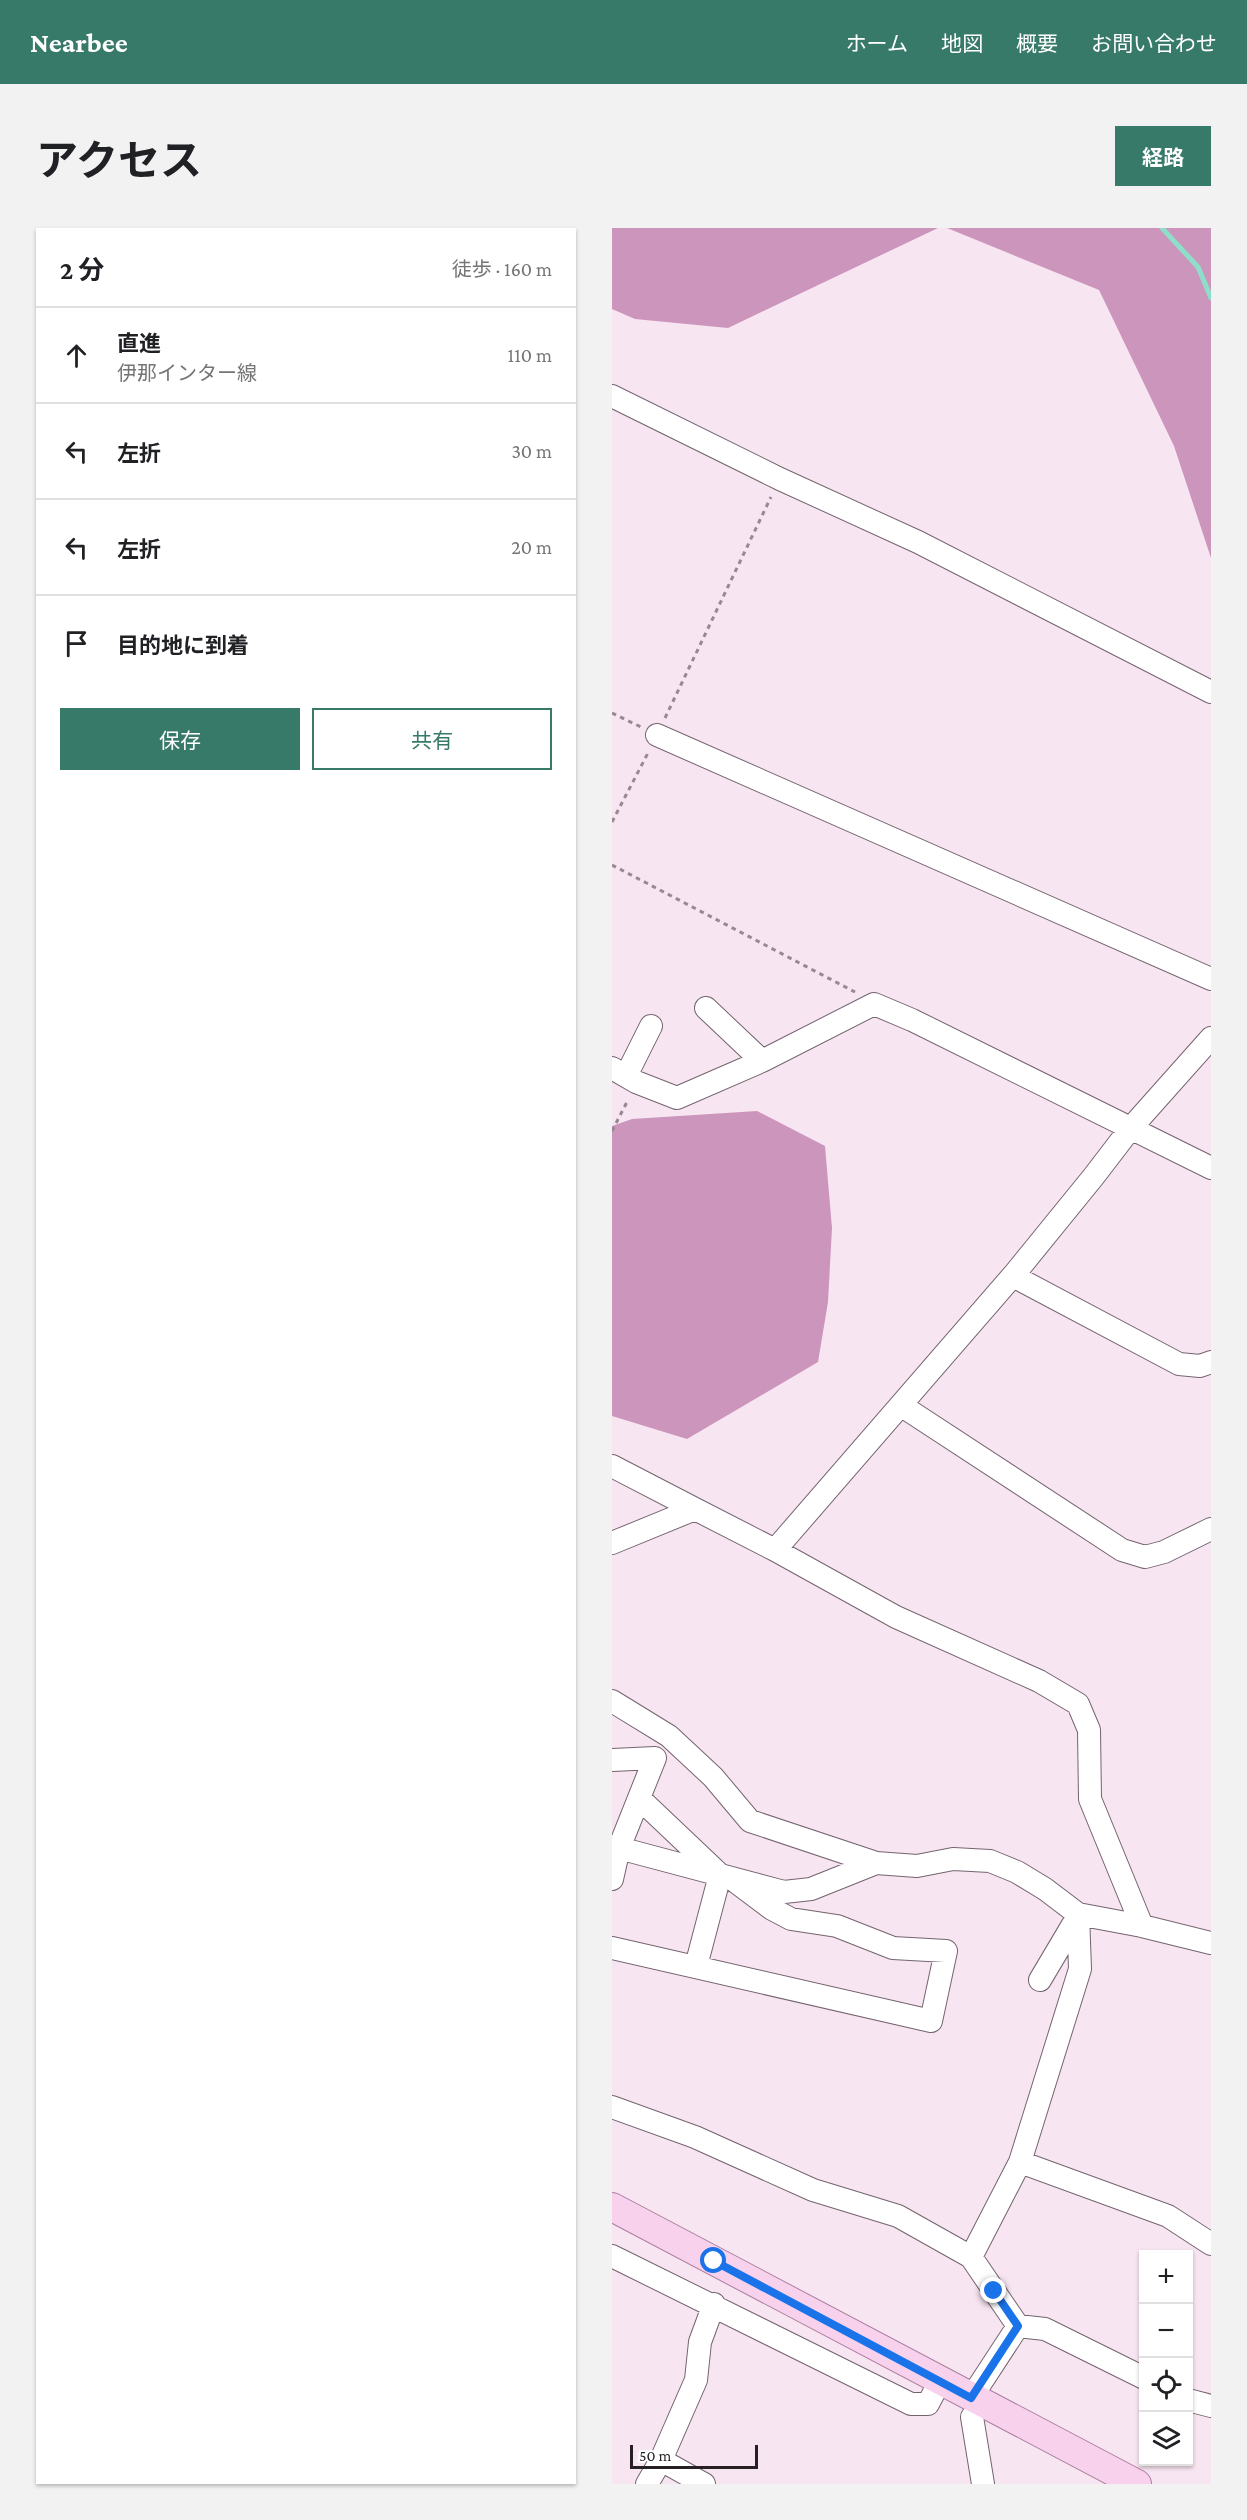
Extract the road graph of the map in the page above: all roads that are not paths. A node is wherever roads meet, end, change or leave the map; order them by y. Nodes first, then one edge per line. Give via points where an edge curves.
1 (612, 396) edge
2 (1211, 692) edge
3 (657, 735) road end
4 (1211, 979) edge
5 (706, 1008) dead end
6 (651, 1026) dead end
7 (1211, 1038) edge
8 (762, 1061) junction
9 (625, 1075) edge
10 (1130, 1129) junction
11 (1211, 1168) edge
12 (1013, 1276) junction
13 (1211, 1362) edge
14 (902, 1406) junction
15 (612, 1466) edge
16 (695, 1509) junction
17 (1211, 1529) edge
18 (612, 1544) edge
19 (776, 1550) junction
20 (612, 1701) edge
21 (669, 1736) junction
22 (655, 1758) junction
23 (612, 1760) edge
24 (640, 1799) junction
25 (615, 1848) edge
26 (876, 1863) junction
27 (726, 1877) junction
28 (612, 1879) edge
29 (1078, 1914) junction
30 (1142, 1926) junction
31 (1211, 1943) edge
32 (612, 1948) edge
33 (696, 1966) junction
34 (1040, 1980) dead end
35 (612, 2107) edge
36 (1020, 2162) junction
37 (612, 2207) edge
38 (1211, 2244) edge
39 (612, 2256) edge
40 (971, 2257) junction
41 (714, 2304) junction
42 (1018, 2326) junction
43 (1139, 2376) edge
44 (940, 2381) junction
45 (1193, 2401) edge
46 (1211, 2406) edge
47 (971, 2408) junction
48 (661, 2460) junction
49 (647, 2484) edge
50 (704, 2484) edge
51 (982, 2484) edge
52 (1137, 2484) edge

1 - 2 street via 918,542
3 - 4 street
5 - 8 street
6 - 9 street
7 - 10 street
8 - 9 street via 677,1098
8 - 10 street via 874,1004
10 - 11 street
10 - 12 street
12 - 13 street via 1179,1364 1200,1366
12 - 14 street
14 - 17 street via 1122,1550 1145,1557
14 - 19 street
15 - 16 street
16 - 18 street
16 - 19 street
19 - 30 street via 896,1617 1040,1681 1078,1704 1089,1730 1090,1798
20 - 21 street
21 - 22 street
21 - 26 street via 750,1821
22 - 23 street
22 - 24 street
24 - 25 street
24 - 27 street
25 - 27 street
25 - 28 street
26 - 27 street via 811,1889 784,1892
26 - 29 street via 917,1866 953,1859 990,1861 1026,1878
27 - 33 street
27 - 33 street via 791,1918 837,1926 894,1948 946,1951 931,2021
29 - 30 street
29 - 34 street
29 - 36 street via 1080,1970
30 - 31 street
32 - 33 street
35 - 40 street via 695,2137 813,2190 898,2216
36 - 38 street via 1168,2216
36 - 40 street
37 - 44 main road
39 - 41 street
40 - 42 street
41 - 44 street via 911,2404 928,2404
41 - 48 street via 700,2342 696,2380
42 - 43 street via 1045,2329
42 - 47 street
44 - 47 main road
45 - 46 street
47 - 51 street
47 - 52 main road
48 - 49 street
48 - 50 street

